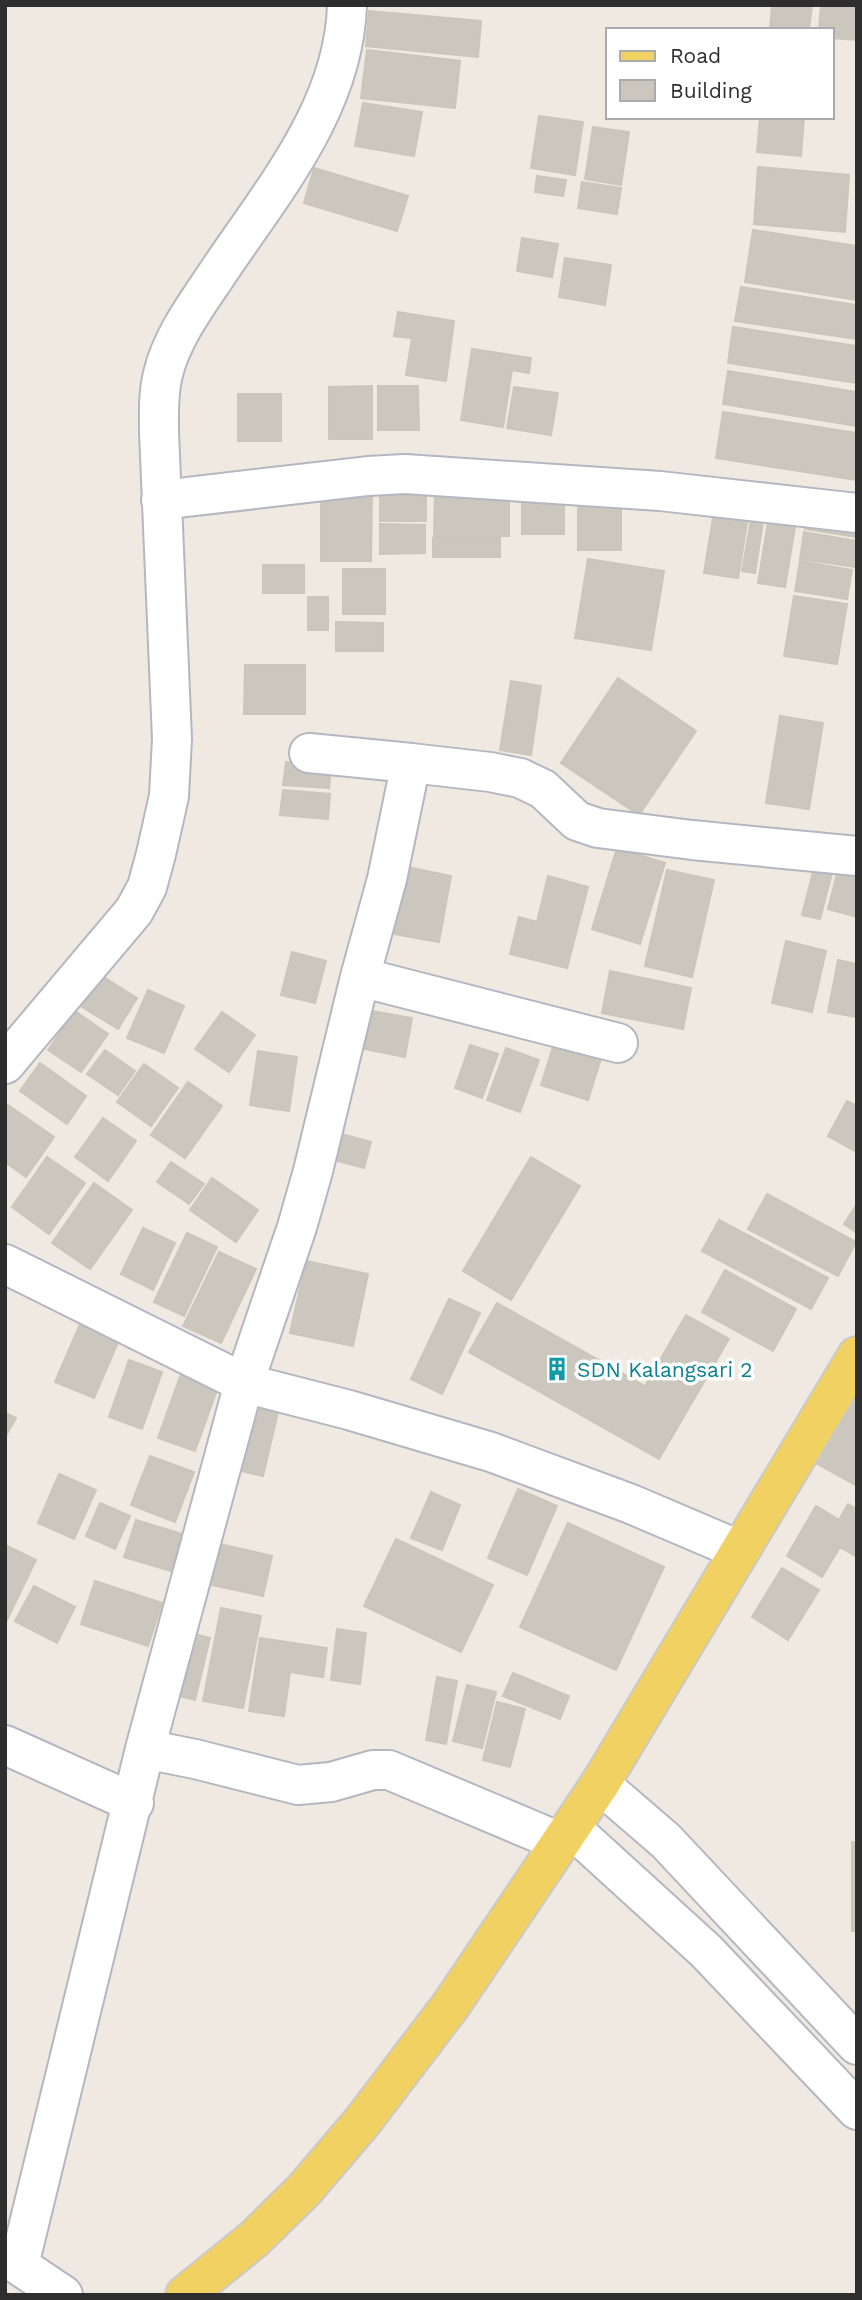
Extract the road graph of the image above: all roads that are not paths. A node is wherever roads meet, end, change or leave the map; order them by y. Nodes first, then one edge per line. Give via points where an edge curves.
1 (347, 5) edge
2 (161, 500) junction
3 (857, 513) edge
4 (309, 753) dead end
5 (411, 763) junction
6 (857, 856) edge
7 (360, 977) junction
8 (618, 1043) dead end
9 (5, 1064) edge
10 (5, 1264) edge
11 (857, 1356) edge
12 (244, 1383) junction
13 (739, 1550) junction
14 (5, 1745) edge
15 (145, 1749) junction
16 (600, 1784) junction
17 (134, 1803) junction
18 (565, 1835) junction
19 (857, 2045) edge
20 (857, 2110) edge
21 (12, 2260) edge
22 (63, 2295) edge
23 (185, 2295) edge

1 - 2 street via 340,60 315,122 169,354 159,403
2 - 3 street via 404,474 660,491
2 - 9 street via 172,738 169,796 147,887 134,911
4 - 5 street
5 - 6 street via 520,779 543,789 577,821 598,828
5 - 7 street via 387,879
7 - 8 street
7 - 12 street via 306,1193
10 - 12 street
11 - 13 main road
12 - 13 street via 491,1452
12 - 15 street
13 - 16 main road
14 - 17 street
15 - 17 street
15 - 18 street via 298,1785 389,1770
16 - 18 main road
16 - 19 street via 666,1841
17 - 21 street
18 - 20 street via 706,1951
18 - 23 main road via 451,2006 362,2122 296,2198
21 - 22 street

